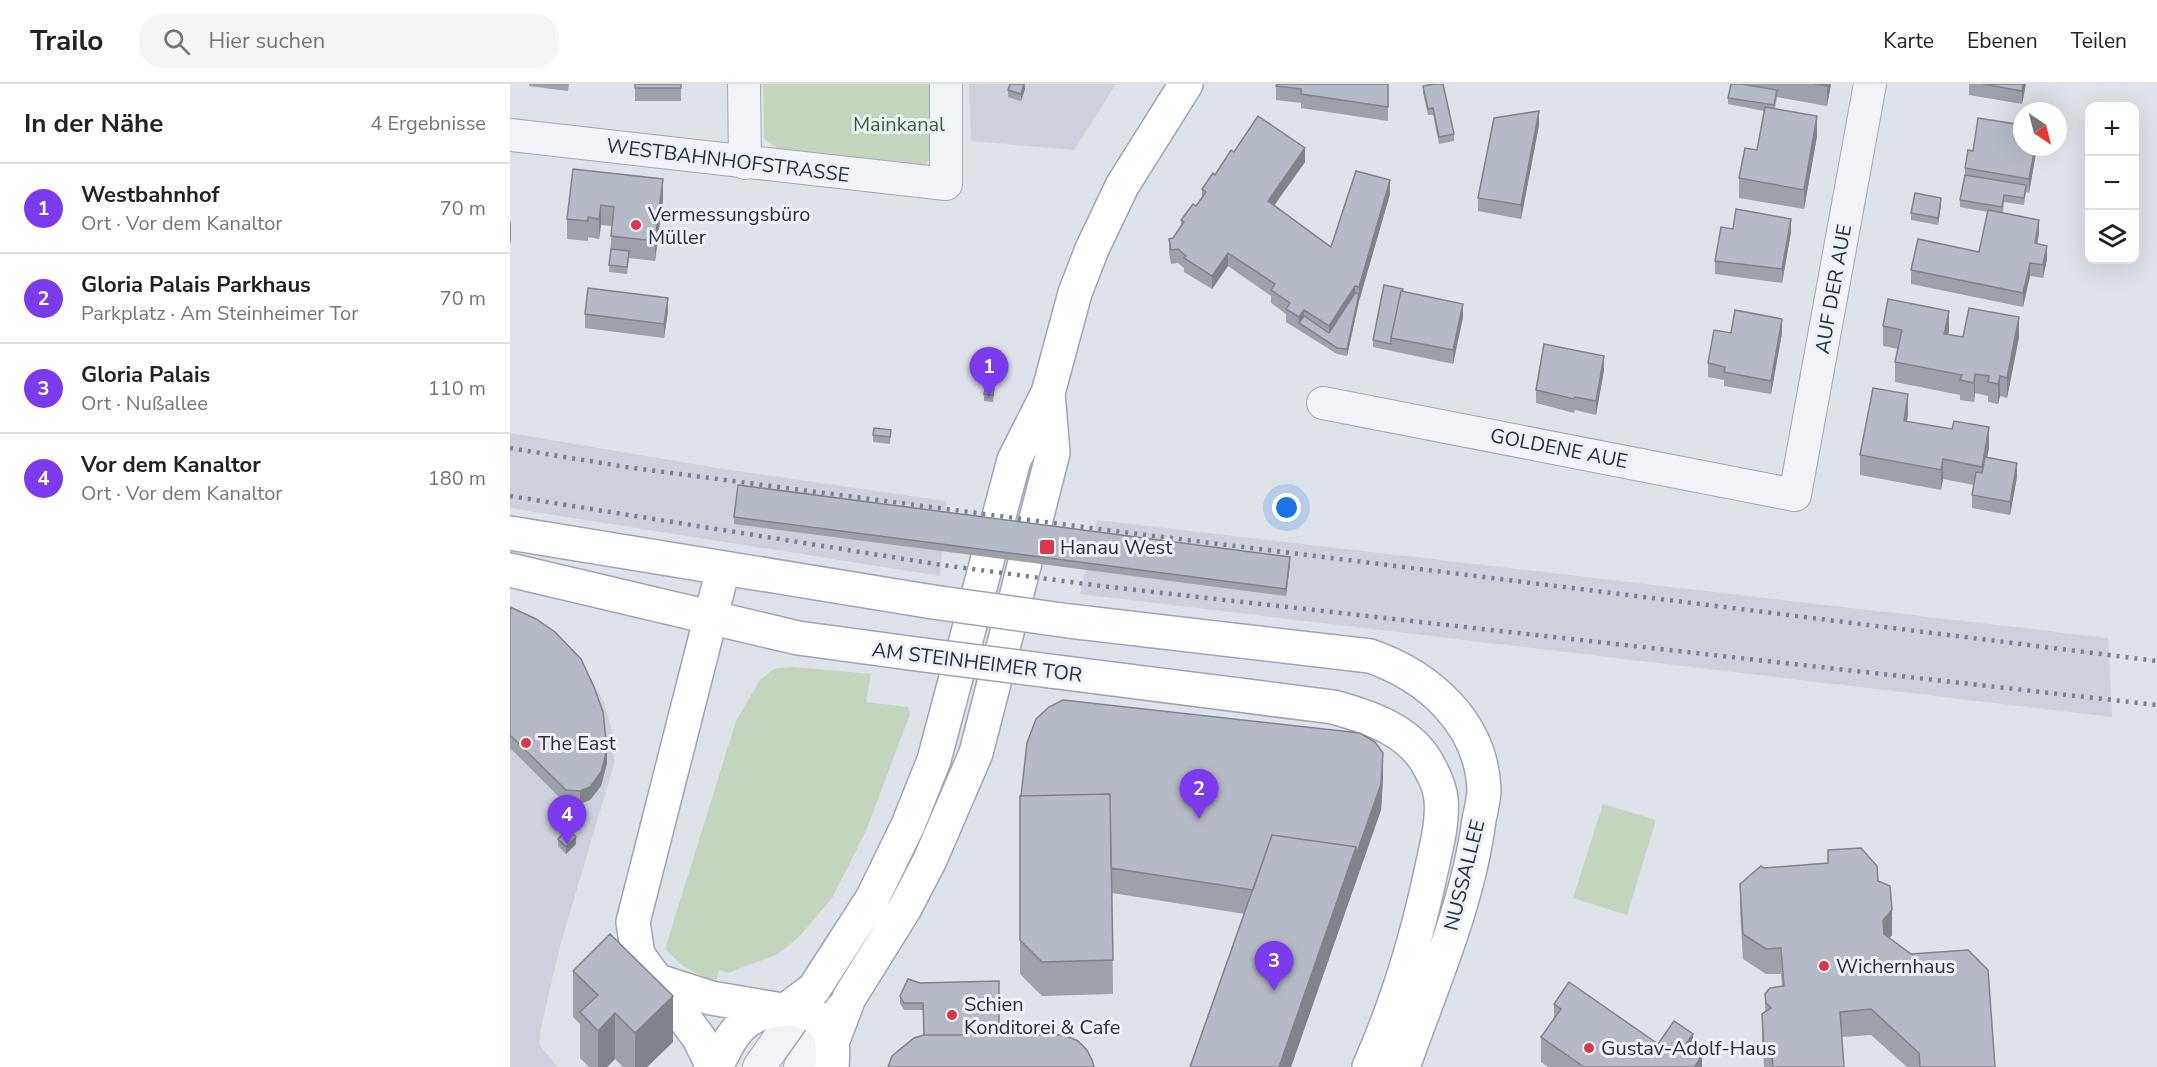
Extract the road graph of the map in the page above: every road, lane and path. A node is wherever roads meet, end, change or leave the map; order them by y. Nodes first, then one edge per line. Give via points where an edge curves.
1 (744, 84) edge
2 (946, 84) edge
3 (1186, 84) edge
4 (1870, 84) edge
5 (510, 135) edge
6 (745, 163) junction
7 (1048, 393) junction
8 (1323, 403) dead end
9 (1796, 495) joint
10 (510, 533) edge
11 (723, 569) junction
12 (510, 570) edge
13 (712, 619) junction
14 (1430, 767) joint
15 (658, 981) junction
16 (794, 1004) junction
17 (831, 1046) edge
18 (714, 1067) edge
19 (759, 1067) edge
20 (800, 1067) edge
21 (1369, 1067) edge
22 (1402, 1067) edge

1 - 6 street
2 - 6 street, WESTBAHNHOFSTRASSE via 946,184
3 - 7 main road via 1122,186 1092,249 1075,293
4 - 9 street, AUF DER AUE
5 - 6 street, WESTBAHNHOFSTRASSE
7 - 16 main road via 1014,460 934,760 908,825 872,899
7 - 17 main road via 1053,453 976,753 930,860 849,998
8 - 9 street, GOLDENE AUE
10 - 11 main road
11 - 13 main road
11 - 22 main road, NUSSALLEE, bridge via 1069,621 1370,656 1398,666 1434,690 1458,717 1472,741 1484,790 1466,884
12 - 13 main road, AM STEINHEIMER TOR
13 - 14 main road, AM STEINHEIMER TOR, bridge via 798,638 1333,707 1391,728 1414,746
13 - 15 main road via 633,922 638,955
14 - 21 main road, NUSSALLEE via 1441,796 1439,834 1423,914
15 - 16 main road via 711,998
15 - 18 main road via 699,1038
16 - 17 main road via 818,1020
16 - 18 main road via 752,1018 741,1026
16 - 19 street
17 - 20 street

